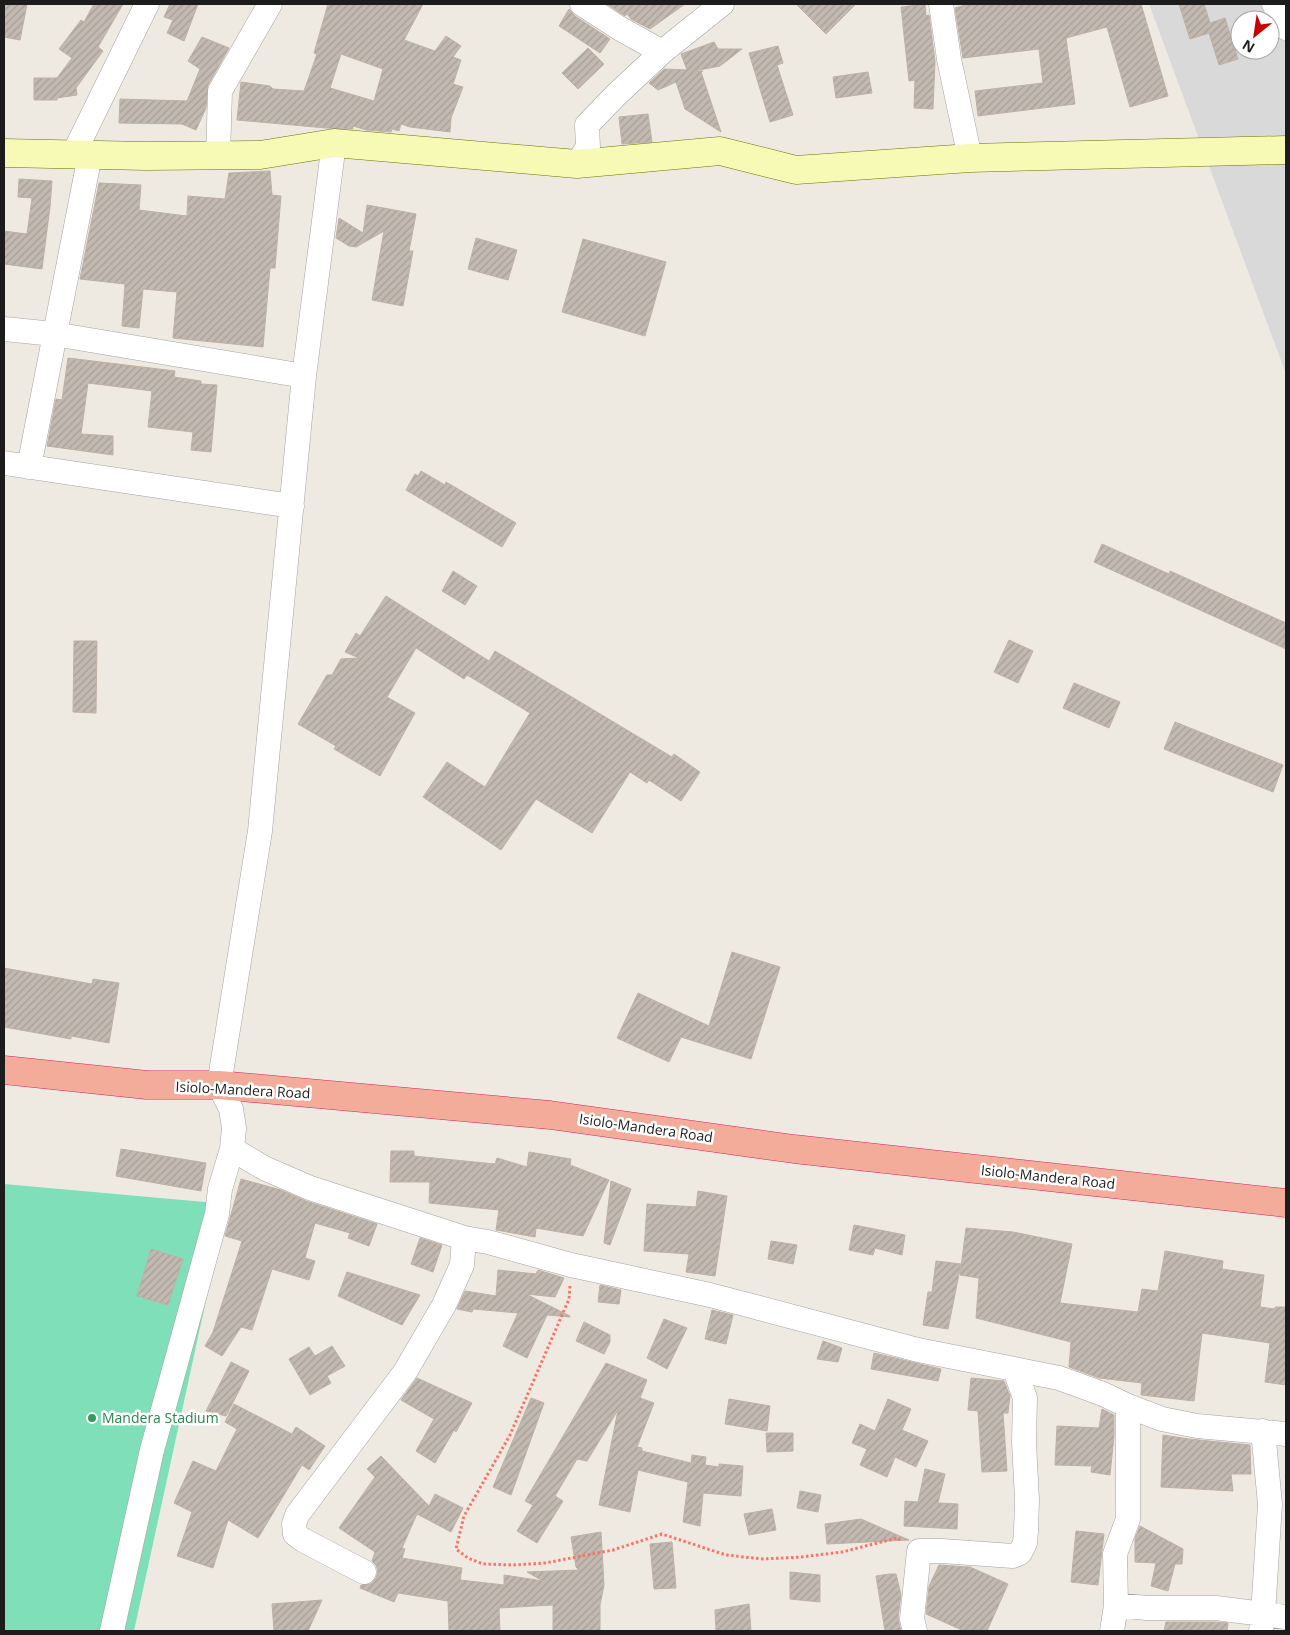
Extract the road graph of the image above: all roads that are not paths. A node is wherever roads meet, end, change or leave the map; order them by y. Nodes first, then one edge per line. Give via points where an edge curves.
1 (148, 4) edge
2 (270, 4) edge
3 (582, 4) edge
4 (722, 4) edge
5 (941, 4) edge
6 (1274, 4) edge
7 (1286, 28) edge
8 (662, 52) junction
9 (334, 143) junction
10 (1286, 150) edge
11 (4, 154) edge
12 (82, 155) junction
13 (218, 156) junction
14 (970, 158) junction
15 (577, 164) junction
16 (4, 329) edge
17 (54, 334) junction
18 (304, 376) junction
19 (4, 463) edge
20 (28, 467) junction
21 (292, 506) junction
22 (4, 1070) edge
23 (219, 1086) junction
24 (232, 1149) junction
25 (1286, 1203) edge
26 (464, 1238) junction
27 (1015, 1370) junction
28 (1128, 1406) junction
29 (1263, 1431) junction
30 (1286, 1434) edge
31 (364, 1572) dead end
32 (1116, 1605) junction
33 (1270, 1621) edge
34 (112, 1631) edge
35 (915, 1631) edge
36 (1112, 1631) edge

1 - 12 street
2 - 13 street via 220,91
3 - 8 street
4 - 8 street
5 - 14 street
6 - 7 street
8 - 15 street via 587,125 588,147
9 - 13 main road via 260,155
9 - 15 main road
9 - 18 street
10 - 14 main road
11 - 12 main road
12 - 13 main road
12 - 17 street via 75,240
14 - 15 main road via 796,170 720,151
16 - 17 street
17 - 18 street
17 - 20 street
18 - 21 street
19 - 20 street
20 - 21 street
21 - 23 street via 260,831
22 - 23 highway, Isiolo-Mandera Road via 147,1085
23 - 24 street via 231,1109 234,1128
23 - 25 highway, Isiolo-Mandera Road via 550,1115 794,1149
24 - 26 street via 264,1168 310,1188
24 - 34 street via 152,1450
26 - 27 street via 571,1266 710,1295 918,1350
26 - 31 street via 462,1265 444,1305 405,1372 294,1524 295,1534 303,1540
27 - 28 street via 1059,1378
27 - 35 street via 1025,1398 1025,1544 1020,1553 1013,1556 919,1551 912,1620
28 - 29 street via 1162,1419 1197,1426
28 - 32 street via 1128,1519 1115,1554
29 - 30 street
29 - 33 street via 1270,1504
32 - 33 street via 1216,1608
32 - 36 street

